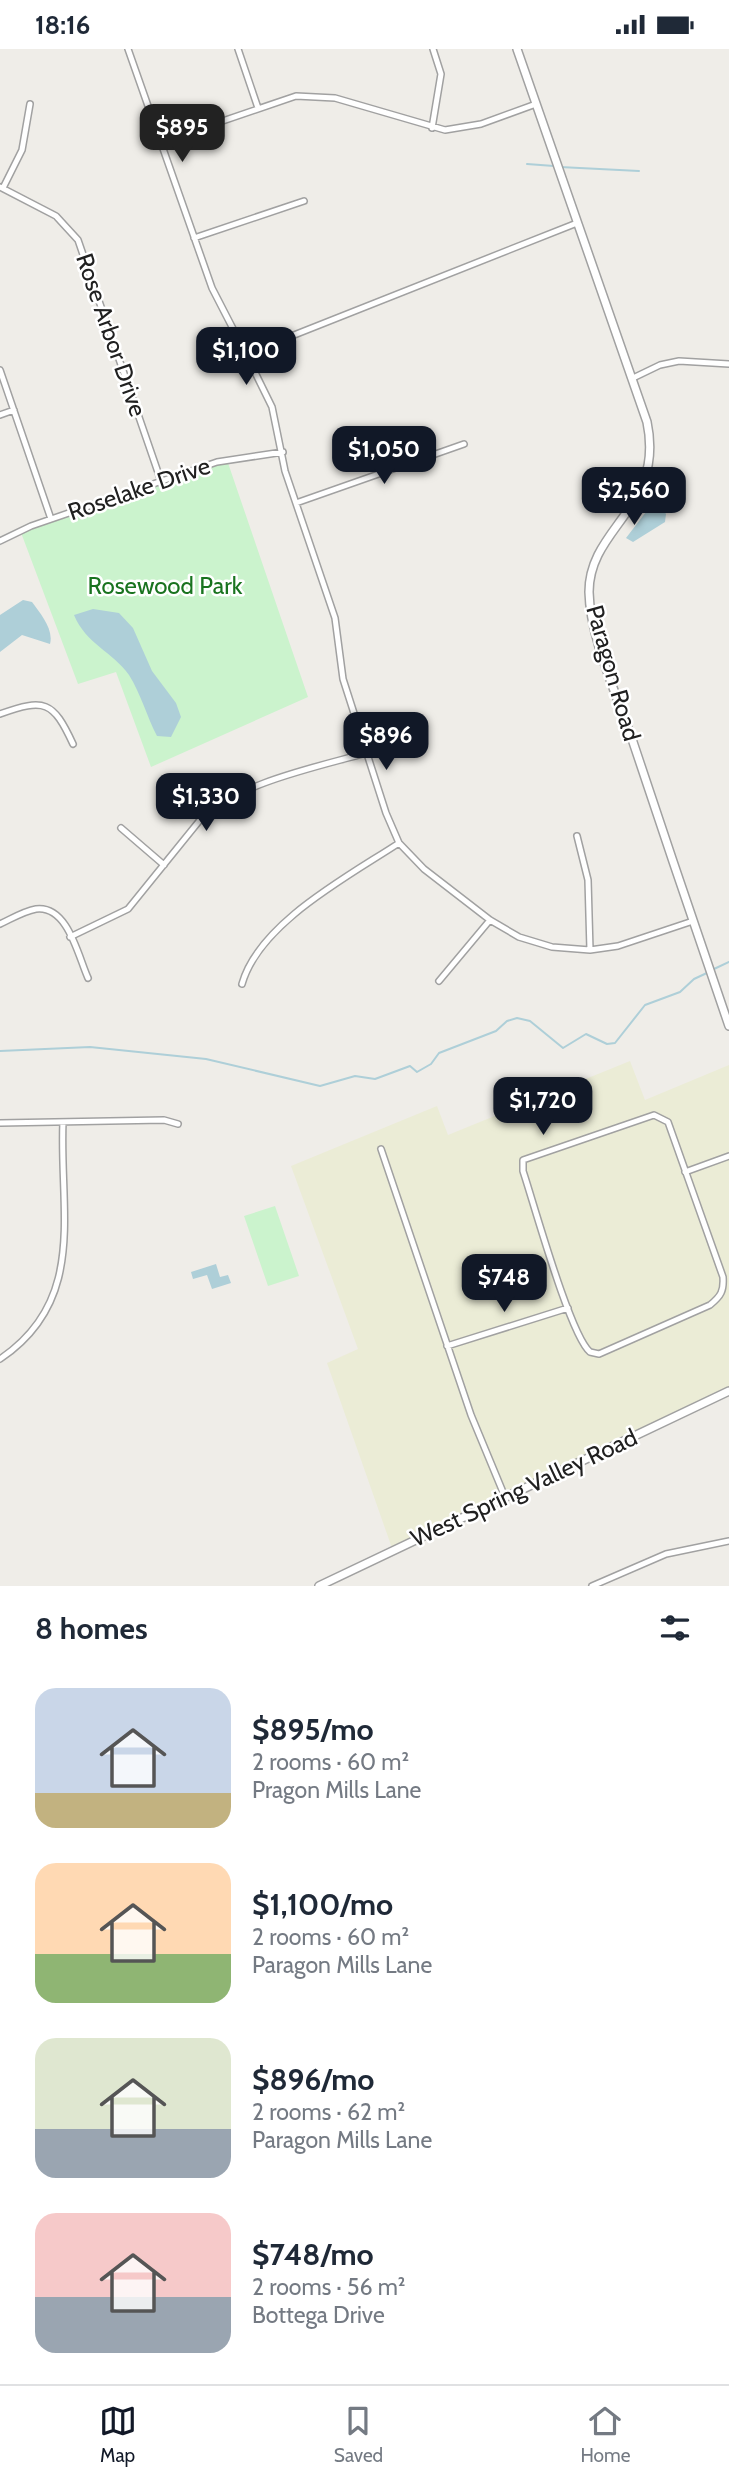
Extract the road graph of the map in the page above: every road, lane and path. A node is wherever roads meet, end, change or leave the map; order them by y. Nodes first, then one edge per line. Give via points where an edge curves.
1 (128, 49) edge
2 (238, 49) edge
3 (433, 49) edge
4 (517, 49) edge
5 (30, 104) dead end
6 (536, 104) junction
7 (258, 108) junction
8 (432, 128) junction
9 (161, 142) junction
10 (1, 188) edge
11 (304, 201) dead end
12 (577, 223) junction
13 (194, 238) junction
14 (246, 354) junction
15 (729, 363) edge
16 (0, 370) edge
17 (633, 378) junction
18 (14, 410) junction
19 (0, 415) edge
20 (464, 444) dead end
21 (283, 452) junction
22 (161, 481) junction
23 (296, 503) junction
24 (51, 519) junction
25 (0, 541) edge
26 (0, 714) edge
27 (73, 744) dead end
28 (366, 753) junction
29 (121, 828) dead end
30 (577, 836) dead end
31 (400, 843) junction
32 (164, 865) junction
33 (489, 920) junction
34 (693, 921) junction
35 (0, 924) edge
36 (70, 937) junction
37 (590, 950) junction
38 (88, 978) dead end
39 (439, 981) dead end
40 (242, 983) dead end
41 (729, 1026) edge
42 (63, 1122) junction
43 (0, 1123) edge
44 (178, 1124) dead end
45 (381, 1149) dead end
46 (729, 1156) edge
47 (685, 1171) junction
48 (568, 1308) junction
49 (447, 1346) junction
50 (0, 1359) edge
51 (729, 1391) edge
52 (505, 1497) junction
53 (729, 1541) edge
54 (319, 1586) edge
55 (592, 1586) edge

1 - 9 street
2 - 7 street
3 - 8 street via 441,74
4 - 6 street, Paragon Road
5 - 10 street via 22,150
6 - 8 street via 462,129
6 - 12 street, Paragon Road
7 - 8 street via 316,95
7 - 9 street
9 - 13 street
10 - 22 street, Rose Arbor Drive via 56,216 78,240
11 - 13 street
12 - 14 street
12 - 17 street, Paragon Road
13 - 14 street via 212,288
14 - 21 street via 272,407
15 - 17 street via 679,362
16 - 18 street
17 - 34 street, Paragon Road via 652,444 647,475 597,562 590,608
18 - 19 street
18 - 24 street
20 - 23 street
21 - 22 street, Roselake Drive via 217,462
21 - 23 street
22 - 24 street, Roselake Drive
23 - 28 street via 335,618 343,679
24 - 25 street, Roselake Drive
26 - 27 street via 26,704 46,705 61,718
28 - 31 street
28 - 32 street via 286,775 221,803 200,820
29 - 32 street
30 - 37 street via 588,880
31 - 33 street via 424,869
31 - 40 street via 284,924 246,967
32 - 36 street via 128,909
33 - 37 street via 519,937 552,947
33 - 39 street
34 - 37 street via 618,946
34 - 41 street, Paragon Road
35 - 36 street via 46,909 60,918
36 - 38 street
42 - 43 street
42 - 44 street via 164,1120
42 - 50 street via 65,1244 59,1282 40,1321
45 - 49 street
46 - 47 street
47 - 48 street via 723,1277 721,1296 599,1354 584,1347
47 - 48 street via 668,1122 654,1115 523,1160
48 - 49 street
49 - 52 street
51 - 52 street, West Spring Valley Road
52 - 54 street, West Spring Valley Road
53 - 55 street via 666,1554

